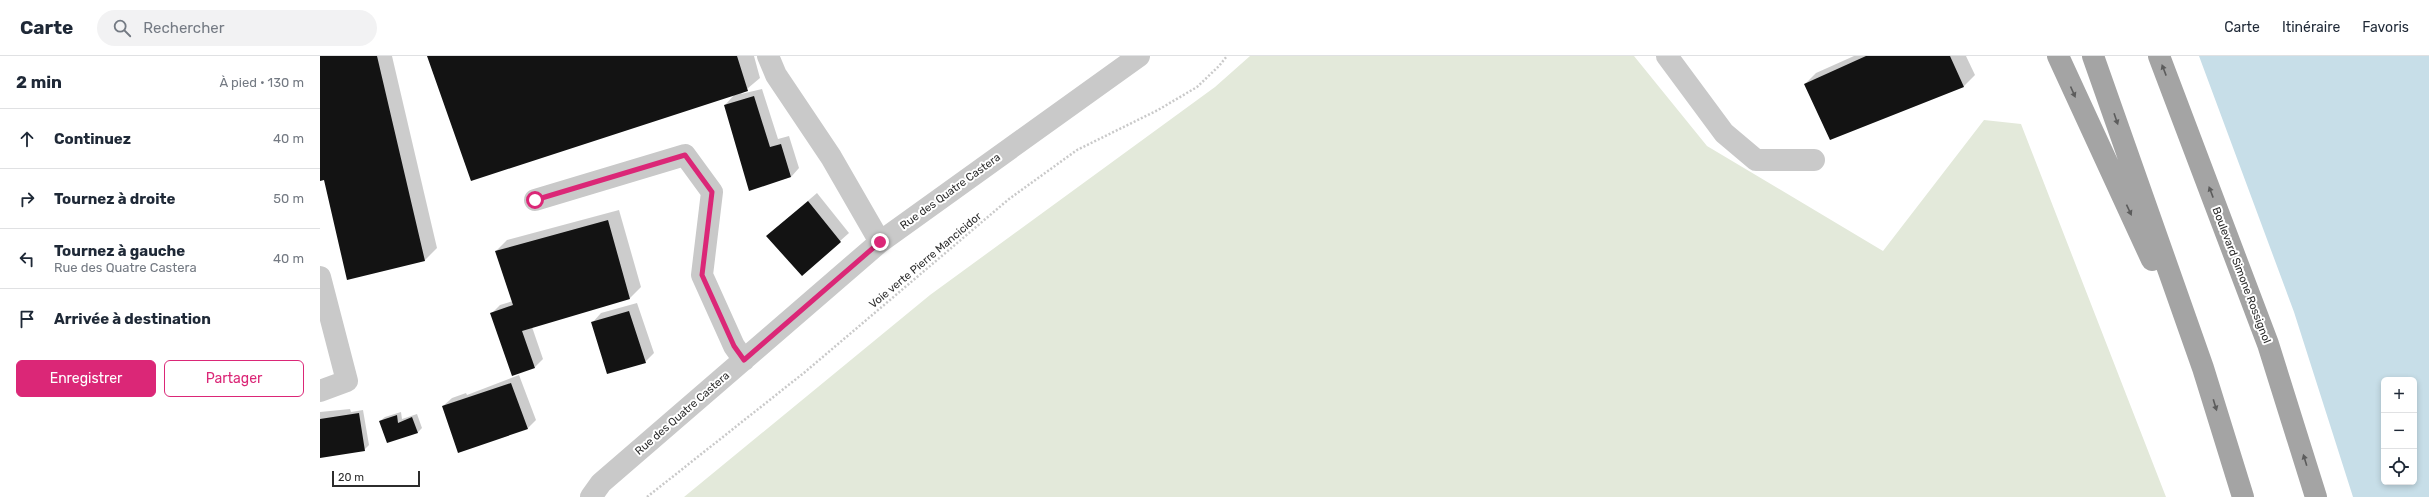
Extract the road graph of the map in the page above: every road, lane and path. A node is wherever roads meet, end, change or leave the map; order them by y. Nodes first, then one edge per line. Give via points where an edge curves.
1 (768, 56) edge
2 (1139, 56) edge
3 (1227, 56) edge
4 (1667, 56) edge
5 (2058, 56) edge
6 (2093, 56) edge
7 (2159, 56) edge
8 (1814, 160) dead end
9 (535, 200) dead end
10 (880, 242) junction
11 (320, 277) edge
12 (744, 360) junction
13 (2203, 368) junction
14 (320, 391) edge
15 (592, 497) edge
16 (647, 497) edge
17 (2244, 497) edge
18 (2316, 497) edge

1 - 10 street via 776,75 831,157
2 - 10 street, Rue des Quatre Castera
3 - 16 path, Voie verte Pierre Mancicidor via 1197,86 1158,110 1077,150 1009,199 805,372
4 - 8 street via 1724,133 1756,160
5 -> 13 main road
6 -> 13 main road
18 -> 7 main road, Boulevard Simone Rossignol via 2268,344
9 - 12 street via 685,155 712,192 702,275 734,346
10 - 12 street, Rue des Quatre Castera
11 - 14 street via 346,381
12 - 15 street, Rue des Quatre Castera via 601,483
13 -> 17 main road

